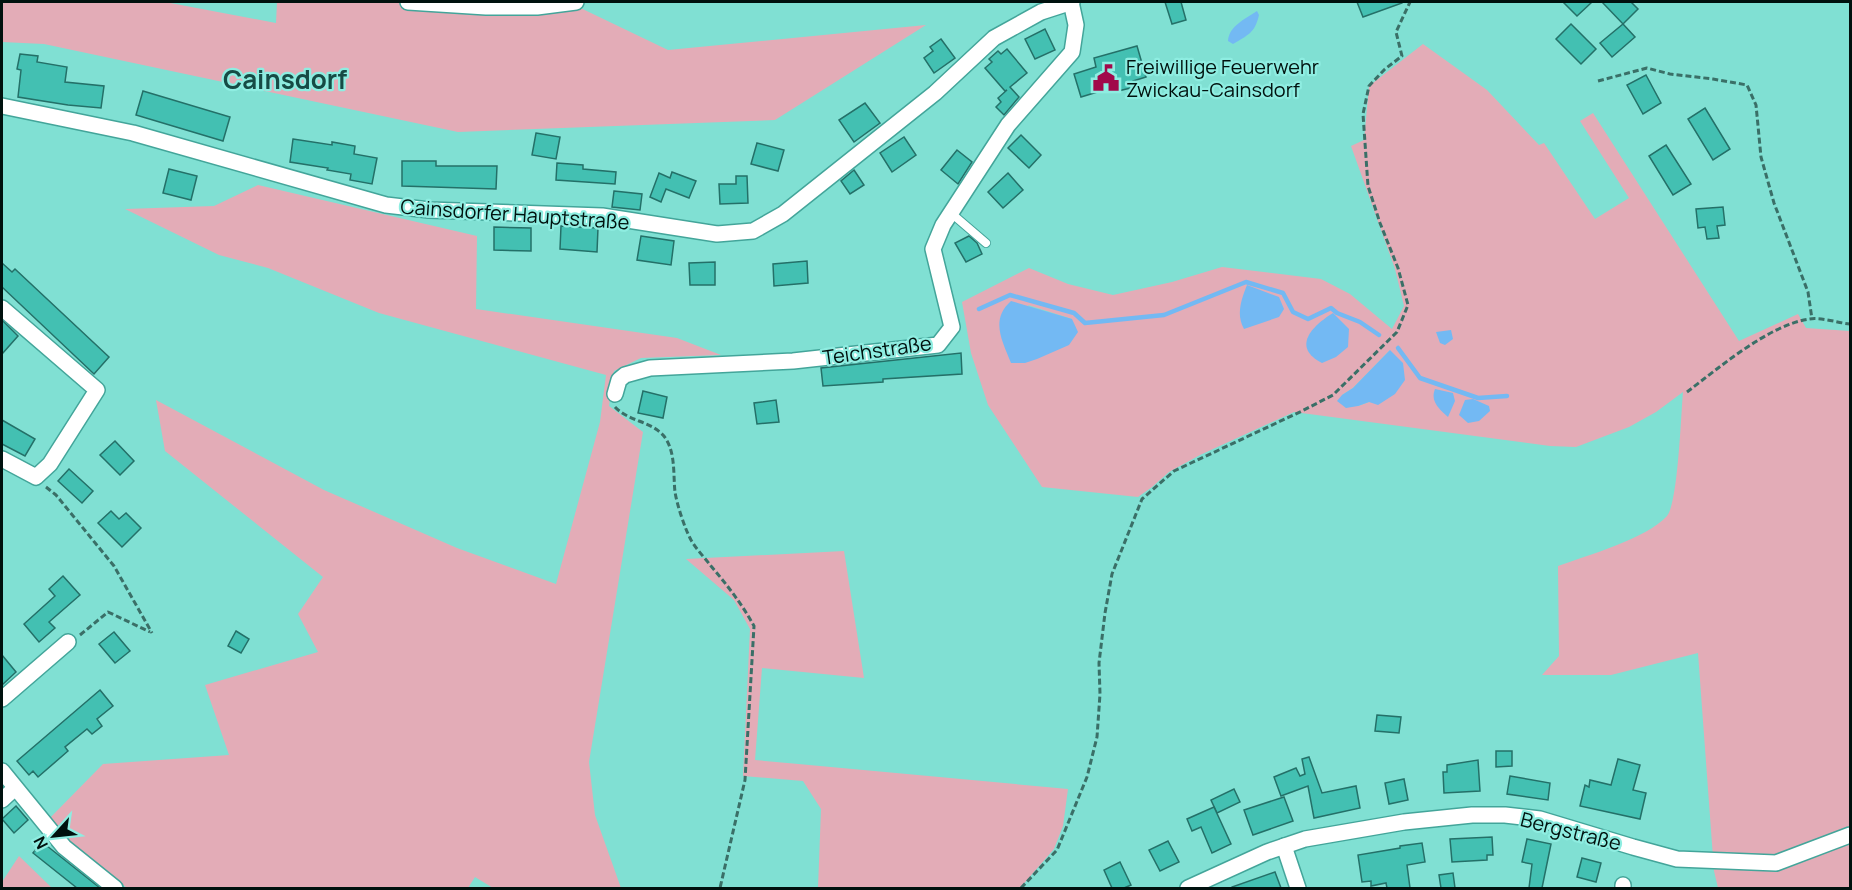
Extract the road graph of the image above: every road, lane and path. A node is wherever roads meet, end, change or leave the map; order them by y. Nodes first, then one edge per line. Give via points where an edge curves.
1 (408, 2) edge
2 (576, 2) edge
3 (1071, 2) edge
4 (1410, 2) edge
5 (1598, 81) dead end
6 (2, 106) edge
7 (951, 213) junction
8 (986, 243) dead end
9 (2, 308) edge
10 (1812, 319) junction
11 (1851, 324) edge
12 (1687, 392) dead end
13 (615, 394) joint
14 (2, 459) edge
15 (36, 477) junction
16 (68, 642) joint
17 (2, 699) edge
18 (2, 771) edge
19 (15, 788) junction
20 (2, 800) edge
21 (1851, 835) edge
22 (1284, 846) junction
23 (115, 888) edge
24 (720, 888) edge
25 (1022, 888) edge
26 (1188, 888) edge
27 (1298, 888) edge

1 - 2 street via 537,7
3 - 6 street, Cainsdorfer Hauptstraße via 1041,12 994,38 935,93 783,214 753,231 717,234 602,216 386,205 133,133
3 - 7 street, Teichstraße via 1076,26 1072,51 1008,125
4 - 25 path via 1396,32 1402,56 1369,86 1364,114 1368,186 1408,305 1397,332 1333,395 1174,471 1142,499 1112,574 1099,663 1097,737 1087,777 1057,850
5 - 10 path via 1647,68 1747,85 1756,105 1761,157 1808,292
7 - 8 lane
7 - 13 street, Teichstraße via 933,249 952,327 938,345 793,361 650,368 625,375
9 - 15 street via 98,390 50,464
10 - 11 path
10 - 12 path via 1771,333
13 - 24 path via 612,403 619,411 663,435 675,472 675,494 691,540 754,626 745,780
14 - 15 street
15 - 16 path via 56,495 114,566 152,633 108,612
16 - 17 street
18 - 19 street
19 - 20 street
19 - 23 street via 64,847
21 - 22 street, Bergstraße via 1776,863 1677,859 1540,819 1472,815 1404,822
22 - 26 street, Bergstraße
22 - 27 street

